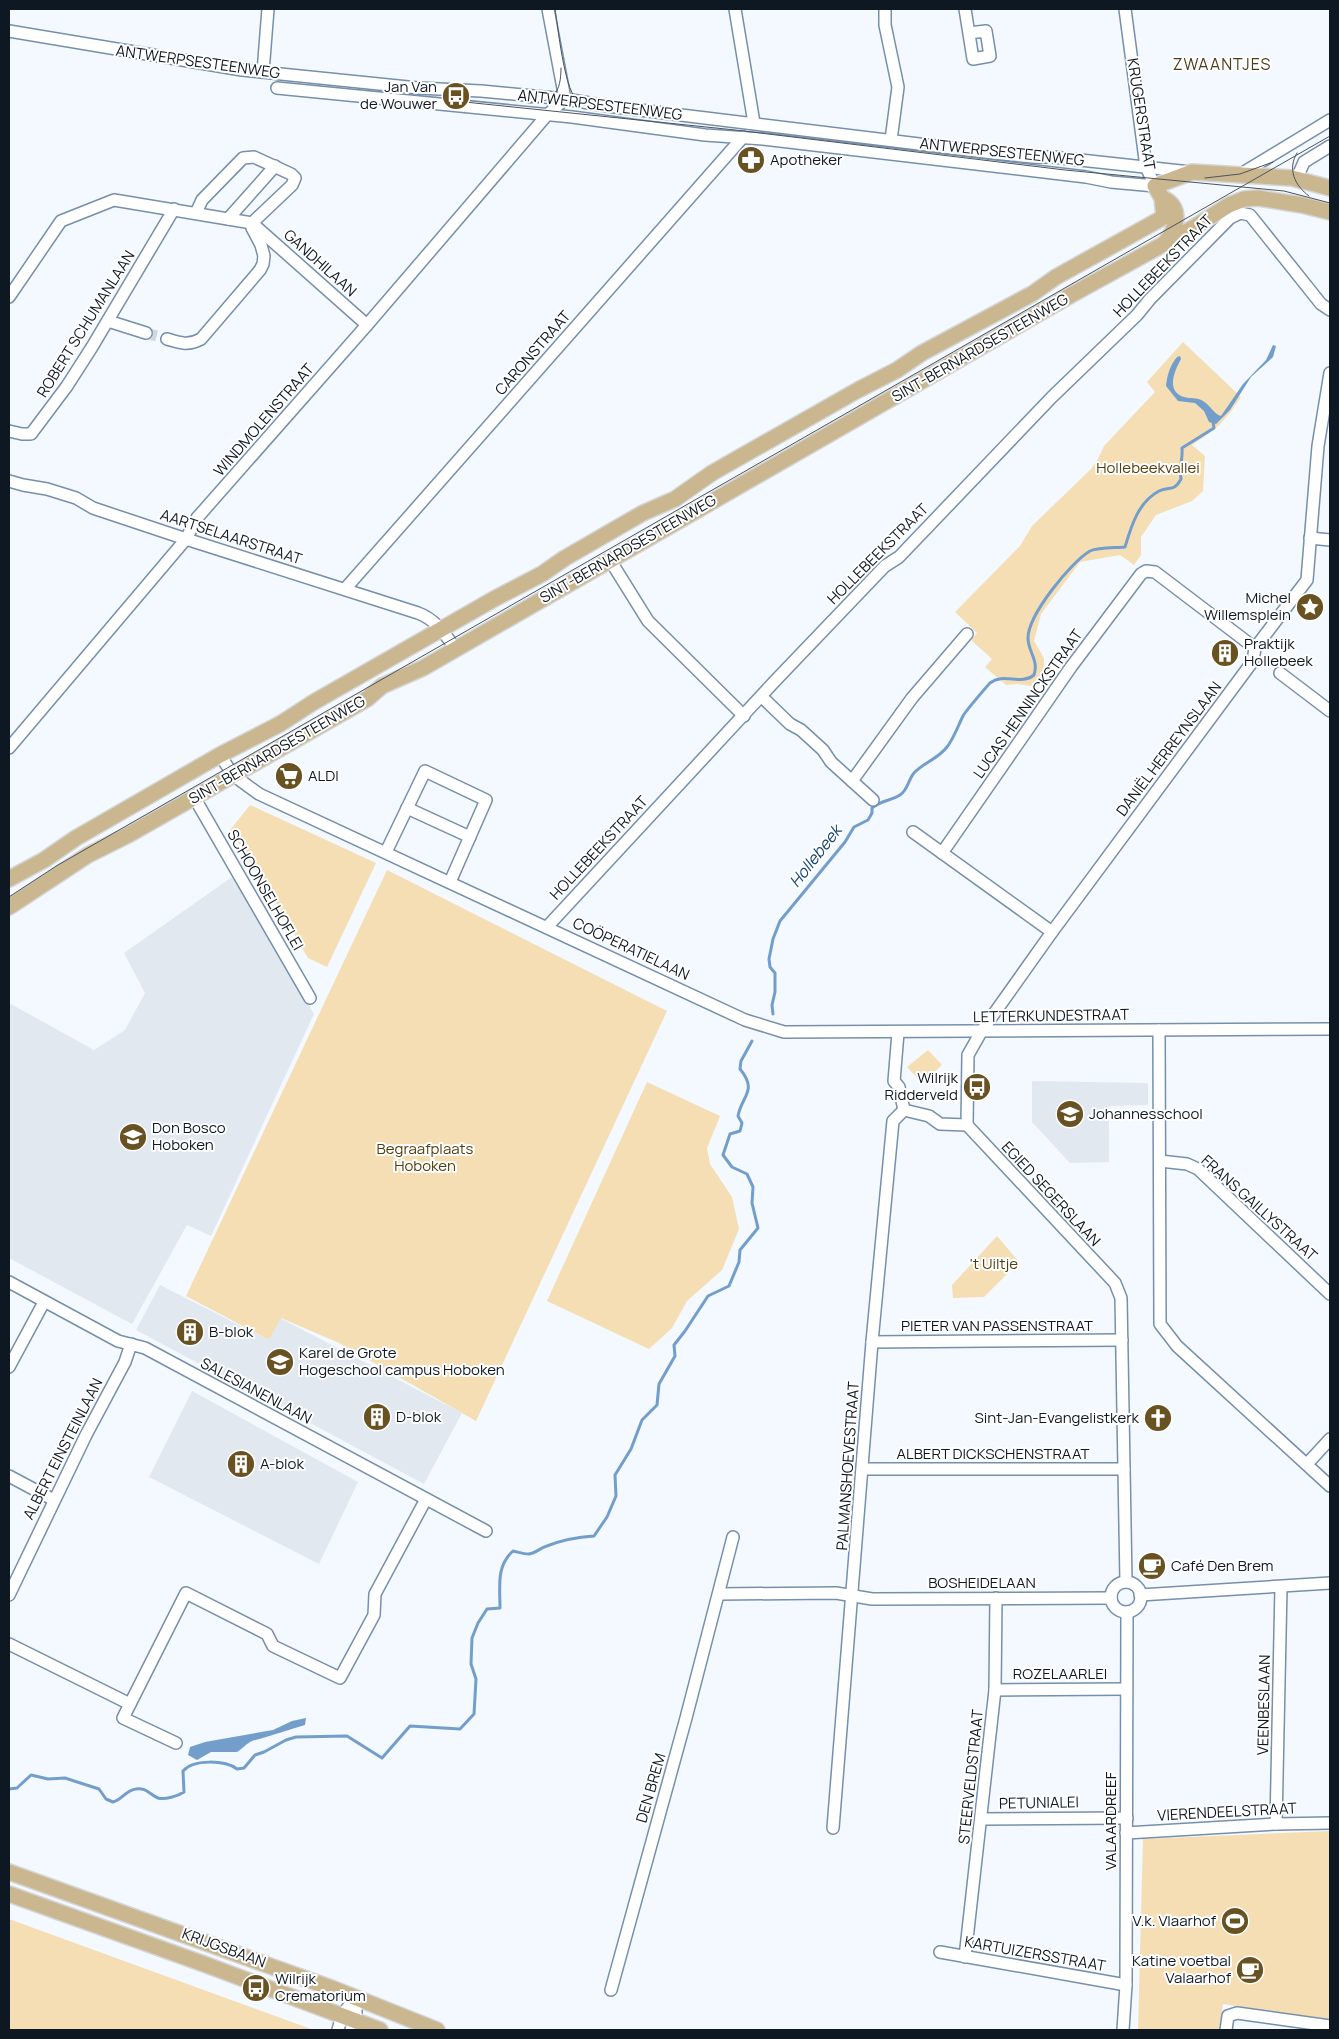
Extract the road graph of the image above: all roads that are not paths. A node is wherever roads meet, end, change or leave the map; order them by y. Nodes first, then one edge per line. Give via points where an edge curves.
1 (268, 9) edge
2 (548, 9) edge
3 (735, 9) edge
4 (885, 9) edge
5 (965, 9) edge
6 (1125, 9) edge
7 (9, 32) edge
8 (969, 33) dead end
9 (263, 72) junction
10 (277, 88) dead end
11 (565, 99) junction
12 (547, 115) junction
13 (1330, 120) edge
14 (754, 123) junction
15 (743, 137) junction
16 (892, 140) junction
17 (1330, 146) edge
18 (275, 166) junction
19 (1146, 167) junction
20 (1192, 172) junction
21 (1241, 174) junction
22 (1297, 178) junction
23 (1126, 184) junction
24 (1330, 188) edge
25 (1159, 192) junction
26 (174, 209) junction
27 (1330, 212) edge
28 (196, 213) junction
29 (228, 219) junction
30 (1169, 221) junction
31 (252, 223) junction
32 (1191, 229) junction
33 (1164, 243) junction
34 (9, 296) edge
35 (1330, 310) edge
36 (108, 321) junction
37 (367, 325) junction
38 (146, 333) tunnel mouth
39 (167, 339) tunnel mouth
40 (1330, 373) edge
41 (9, 431) edge
42 (9, 481) edge
43 (1310, 538) junction
44 (186, 540) junction
45 (1330, 540) edge
46 (610, 560) junction
47 (345, 589) junction
48 (441, 629) junction
49 (967, 634) dead end
50 (455, 648) junction
51 (1255, 648) junction
52 (1280, 673) dead end
53 (762, 697) junction
54 (1330, 711) edge
55 (744, 716) junction
56 (9, 748) edge
57 (220, 755) junction
58 (232, 775) junction
59 (852, 781) junction
60 (194, 798) junction
61 (873, 800) dead end
62 (407, 808) junction
63 (913, 832) dead end
64 (470, 837) junction
65 (386, 852) junction
66 (942, 853) junction
67 (9, 879) edge
68 (450, 882) junction
69 (9, 907) edge
70 (547, 926) junction
71 (1052, 932) junction
72 (310, 998) dead end
73 (1330, 1029) edge
74 (772, 1030) joint
75 (1158, 1030) junction
76 (898, 1032) junction
77 (981, 1032) junction
78 (904, 1110) junction
79 (967, 1125) junction
80 (1160, 1161) junction
81 (9, 1282) edge
82 (1330, 1294) edge
83 (44, 1302) junction
84 (1122, 1340) junction
85 (872, 1342) junction
86 (131, 1344) junction
87 (9, 1367) edge
88 (1330, 1439) edge
89 (1307, 1464) junction
90 (863, 1469) junction
91 (1124, 1469) junction
92 (9, 1476) edge
93 (1330, 1486) edge
94 (426, 1499) junction
95 (54, 1500) junction
96 (486, 1531) dead end
97 (733, 1537) dead end
98 (1126, 1582) junction
99 (1330, 1583) edge
100 (1281, 1587) junction
101 (719, 1594) junction
102 (9, 1595) edge
103 (853, 1595) junction
104 (1140, 1595) junction
105 (996, 1598) junction
106 (1111, 1598) junction
107 (1127, 1612) junction
108 (9, 1644) edge
109 (1126, 1689) junction
110 (995, 1690) junction
111 (130, 1704) junction
112 (176, 1743) dead end
113 (1127, 1818) junction
114 (982, 1819) junction
115 (1330, 1823) edge
116 (1276, 1824) junction
117 (833, 1828) dead end
118 (1126, 1833) junction
119 (9, 1872) edge
120 (9, 1894) edge
121 (940, 1952) dead end
122 (965, 1957) junction
123 (1126, 1985) junction
124 (611, 1990) dead end
125 (356, 1997) junction
126 (342, 2015) junction
127 (354, 2026) edge
128 (1330, 2026) edge
129 (338, 2030) edge
130 (380, 2030) edge
131 (438, 2030) edge
132 (1123, 2030) edge
133 (1226, 2030) edge

1 - 9 street
2 - 11 street
3 - 14 street
4 - 16 street via 885,25 898,87
5 - 8 street
6 - 19 street, KRUGERSTRAAT
7 - 9 street, ANTWERPSESTEENWEG via 202,65
9 - 11 street, ANTWERPSESTEENWEG
10 - 12 street, ANTWERPSESTEENWEG
11 - 12 street, WINDMOLENSTRAAT
11 - 14 street, ANTWERPSESTEENWEG
12 - 15 street, ANTWERPSESTEENWEG
12 - 37 street, WINDMOLENSTRAAT
13 - 21 street
14 - 16 street, ANTWERPSESTEENWEG
15 - 23 street, ANTWERPSESTEENWEG
15 - 47 street, CARONSTRAAT
16 - 19 street, ANTWERPSESTEENWEG
17 - 22 street via 1304,162
18 - 28 street via 254,157 244,158 202,200
18 - 29 street
18 - 31 street via 295,178
19 - 20 street, ANTWERPSESTEENWEG
19 - 23 street via 1138,180
19 - 25 street, KRUGERSTRAAT
20 - 21 main road, ANTWERPSESTEENWEG
20 - 25 main road, ANTWERPSESTEENWEG
21 - 22 main road, ANTWERPSESTEENWEG
22 - 24 main road, ANTWERPSESTEENWEG
23 - 25 street, ANTWERPSESTEENWEG
25 - 30 main road, KRUGERSTRAAT
26 - 28 street
26 - 34 street via 114,200 61,221
26 - 36 street, ROBERT SCHUMANLAAN
27 - 32 main road, SINT-BERNARDSESTEENWEG via 1302,204 1251,198 1229,205
28 - 29 street
29 - 31 street
30 - 32 main road
30 - 33 main road via 1170,236
30 - 48 main road, SINT-BERNARDSESTEENWEG via 1056,277 1032,294 712,473 675,499
31 - 37 street, GANDHILAAN
31 - 39 street, GANDHILAAN via 264,256 260,270 192,344
32 - 33 main road, SINT-BERNARDSESTEENWEG
33 - 46 main road, SINT-BERNARDSESTEENWEG
35 - 53 street, HOLLEBEEKSTRAAT via 1321,304 1250,215 1240,213 1230,218 980,470 899,557 885,566
36 - 38 street
36 - 41 street, ROBERT SCHUMANLAAN via 67,386 31,434
37 - 44 street, WINDMOLENSTRAAT via 197,518
40 - 43 street, DANIËL HERREYNSLAAN via 1318,446
42 - 44 street, AARTSELAARSTRAAT via 76,498 93,508
43 - 45 street
43 - 51 street, DANIËL HERREYNSLAAN via 1306,580
44 - 47 street, AARTSELAARSTRAAT
44 - 56 street, WINDMOLENSTRAAT
46 - 50 main road, SINT-BERNARDSESTEENWEG
46 - 55 street via 648,621
47 - 48 street, AARTSELAARSTRAAT via 424,615
48 - 50 street, AARTSELAARSTRAAT
48 - 57 main road, SINT-BERNARDSESTEENWEG via 280,724
49 - 59 street via 912,698
50 - 58 main road, SINT-BERNARDSESTEENWEG via 423,668 382,686 367,699
51 - 66 street, LUCAS HENNINCKSTRAAT via 1154,572 1141,574 1071,667
51 - 71 street, DANIËL HERREYNSLAAN via 1253,661
52 - 54 street
53 - 55 street, HOLLEBEEKSTRAAT
53 - 59 street via 823,750
55 - 70 street, HOLLEBEEKSTRAAT
57 - 58 street, COÖPERATIELAAN
57 - 67 main road, SINT-BERNARDSESTEENWEG
58 - 60 main road, SINT-BERNARDSESTEENWEG
58 - 65 street, COÖPERATIELAAN via 259,794
59 - 61 street
60 - 69 main road, SINT-BERNARDSESTEENWEG via 88,855
60 - 72 street, SCHOONSELHOFLEI
62 - 64 street
62 - 64 street via 425,771 486,800
62 - 65 street
63 - 66 street
64 - 68 street
65 - 68 street, COÖPERATIELAAN
66 - 71 street
68 - 70 street, COÖPERATIELAAN
70 - 74 street, COÖPERATIELAAN
71 - 77 street, DANIËL HERREYNSLAAN
73 - 75 street, LETTERKUNDESTRAAT
74 - 76 street, LETTERKUNDESTRAAT
75 - 77 street, LETTERKUNDESTRAAT
75 - 80 street
76 - 77 street, LETTERKUNDESTRAAT
76 - 78 street via 894,1081
77 - 79 street, DANIËL HERREYNSLAAN via 968,1055
78 - 79 street via 930,1116 940,1124
78 - 85 street, PALMANSHOEVESTRAAT via 893,1121
79 - 84 street, EGIED SEGERSLAAN via 1115,1284 1121,1298
80 - 82 street, FRANS GAILLYSTRAAT via 1187,1164 1198,1169
80 - 89 street via 1160,1324 1177,1346
81 - 83 street, SALESIANENLAAN
83 - 86 street, SALESIANENLAAN via 118,1341
83 - 87 street
84 - 85 street, PIETER VAN PASSENSTRAAT
84 - 91 street
85 - 90 street, PALMANSHOEVESTRAAT
86 - 94 street, SALESIANENLAAN via 145,1348
86 - 95 street, ALBERT EINSTEINLAAN
88 - 89 street
89 - 93 street
90 - 91 street, ALBERT DICKSCHENSTRAAT
90 - 103 street, PALMANSHOEVESTRAAT
91 - 98 street
92 - 95 street
94 - 96 street, SALESIANENLAAN
94 - 111 street via 375,1594 374,1615 340,1678 273,1646 267,1634 186,1592
95 - 102 street, ALBERT EINSTEINLAAN
97 - 101 street, DEN BREM
98 - 104 street via 1136,1586
98 - 106 street via 1117,1585
99 - 100 street
100 - 104 street
100 - 116 street, VEENBESLAAN
101 - 103 street
101 - 124 street, DEN BREM
103 - 105 street, BOSHEIDELAAN via 872,1599
103 - 117 street, PALMANSHOEVESTRAAT
104 - 107 street via 1138,1605
105 - 106 street, BOSHEIDELAAN
105 - 110 street, STEERVELDSTRAAT
106 - 107 street via 1115,1607
107 - 109 street, VALAARDREEF
108 - 111 street
109 - 110 street, ROZELAARLEI
109 - 113 street, VALAARDREEF
110 - 114 street, STEERVELDSTRAAT
111 - 112 street via 123,1718
113 - 114 street, PETUNIALEI
113 - 118 street, VALAARDREEF
114 - 122 street, STEERVELDSTRAAT
115 - 116 street, VIERENDEELSTRAAT
116 - 118 street, VIERENDEELSTRAAT
118 - 123 street, VALAARDREEF
119 - 125 main road, KRIJGSBAAN
120 - 126 main road, KRIJGSBAAN
121 - 122 street, KARTUIZERSSTRAAT
122 - 123 street, KARTUIZERSSTRAAT
123 - 132 street, VALAARDREEF
125 - 126 street
125 - 127 street
125 - 131 main road, KRIJGSBAAN
126 - 127 main road, KRIJGSBAAN
126 - 129 street
127 - 130 main road, KRIJGSBAAN
128 - 133 street via 1237,2013 1228,2016

